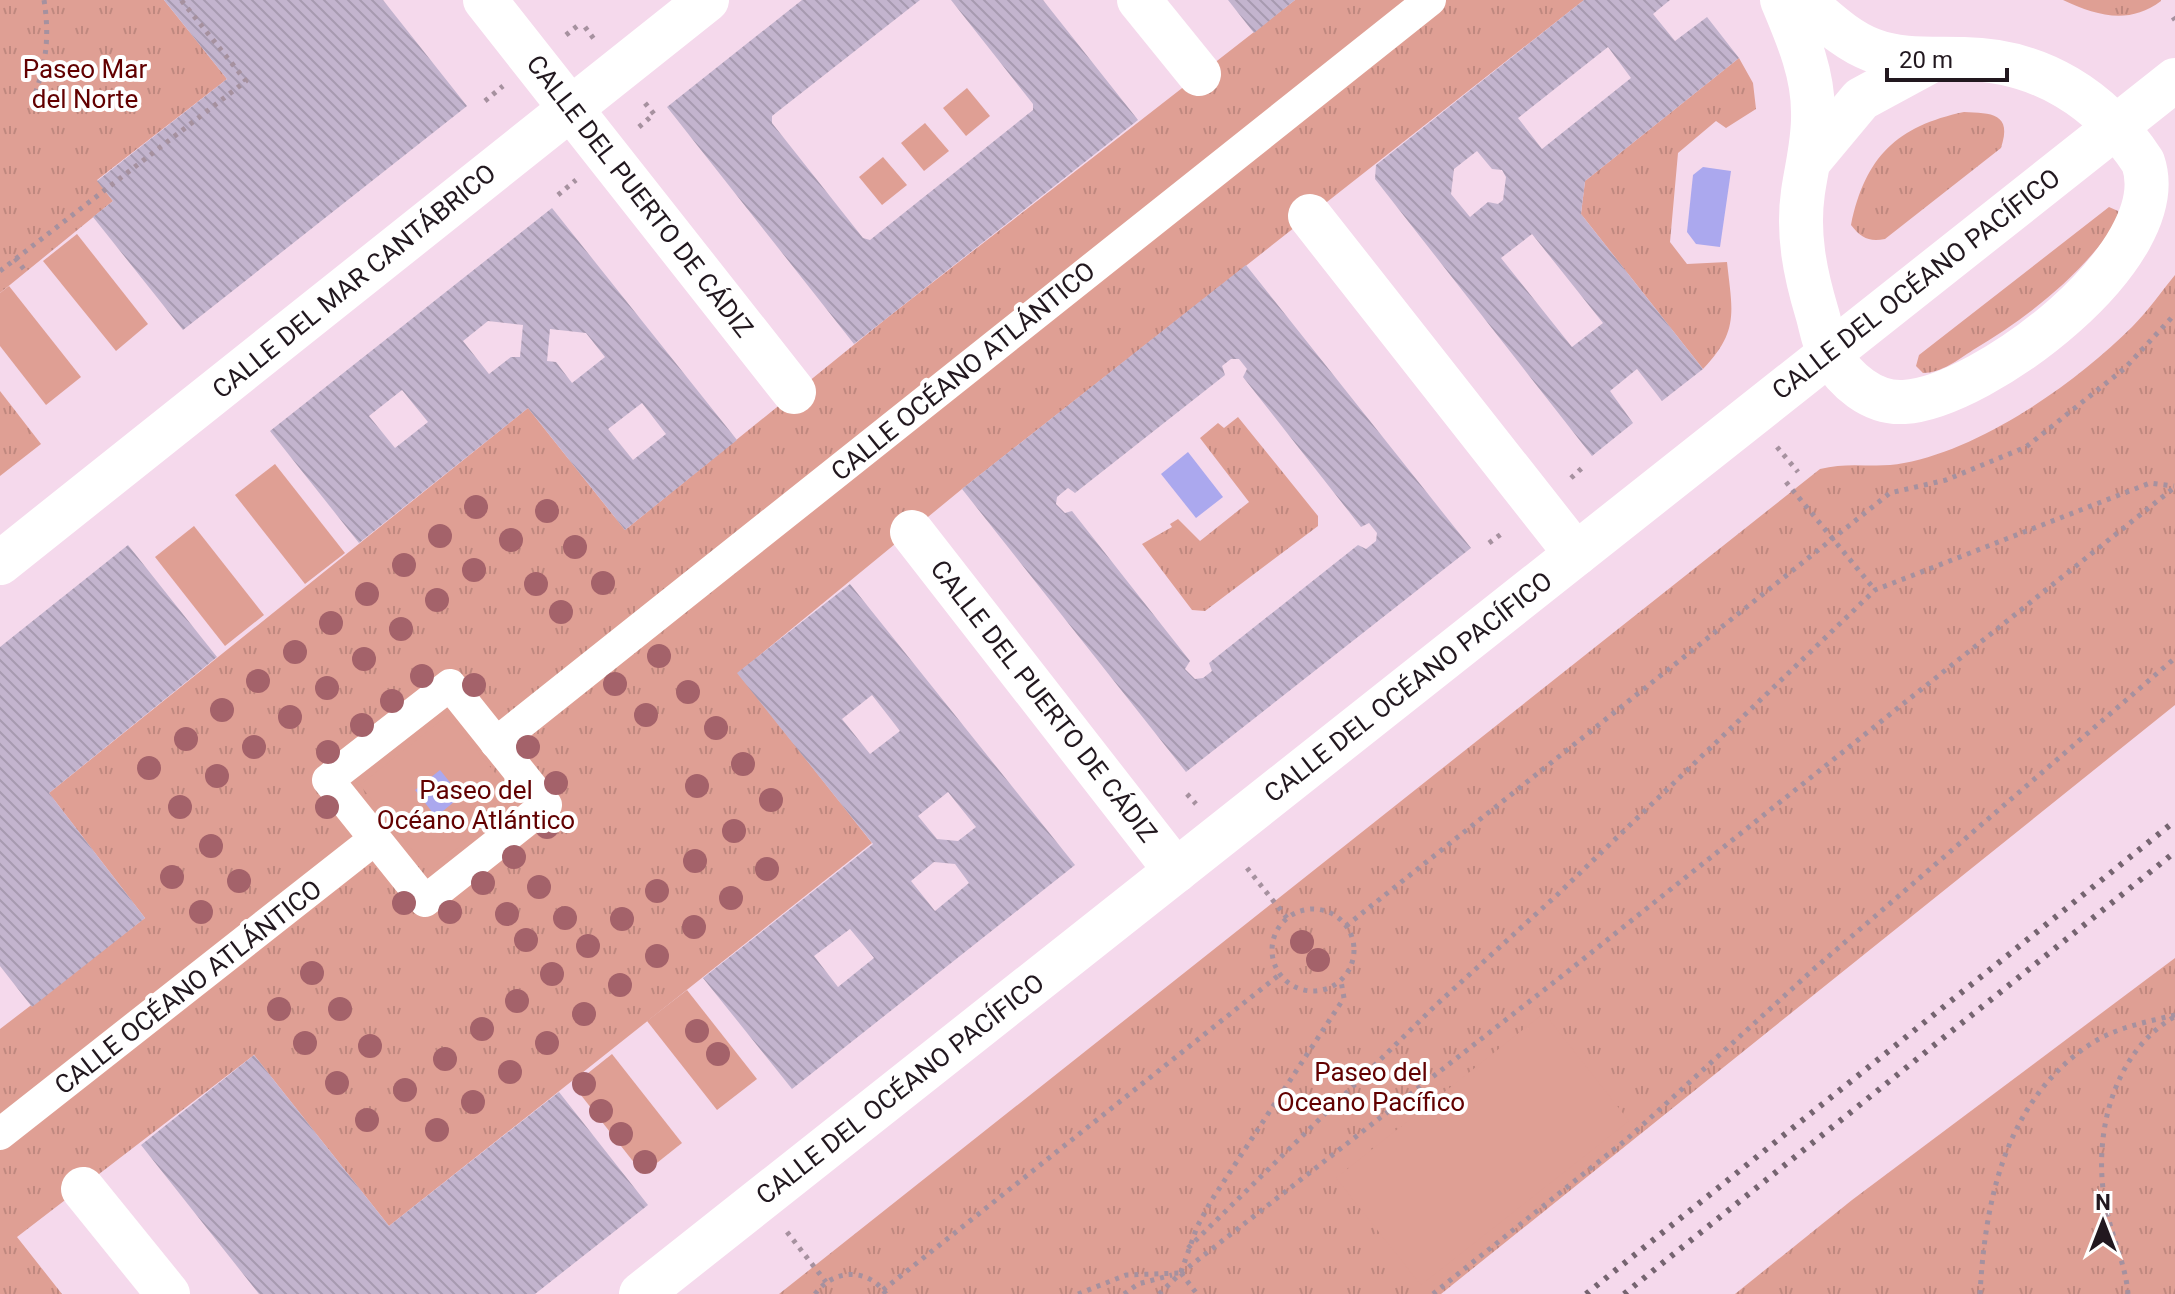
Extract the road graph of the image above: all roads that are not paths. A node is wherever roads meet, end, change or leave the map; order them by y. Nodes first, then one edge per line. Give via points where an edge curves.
1 (485, 0) edge
2 (707, 0) edge
3 (1139, 0) edge
4 (1430, 0) edge
5 (1782, 0) edge
6 (1802, 0) edge
7 (1933, 60) junction
8 (1199, 74) dead end
9 (2175, 80) edge
10 (571, 109) junction
11 (2115, 126) junction
12 (1811, 159) junction
13 (1310, 216) dead end
14 (1829, 353) junction
15 (794, 392) dead end
16 (912, 532) dead end
17 (1576, 554) junction
18 (0, 563) edge
19 (496, 743) junction
20 (375, 839) junction
21 (1176, 871) junction
22 (0, 1134) edge
23 (83, 1189) dead end
24 (168, 1294) edge
25 (641, 1294) edge

1 - 10 street, CALLE DEL PUERTO DE CÁDIZ
2 - 10 street, CALLE DEL MAR CANTÁBRICO
3 - 8 street
4 - 19 street, CALLE OCÉANO ATLÁNTICO
5 - 12 street via 1812,85
6 - 7 street via 1875,51
7 - 11 street via 1993,61 2046,74
7 - 12 street via 1861,99
9 - 11 street, CALLE DEL OCÉANO PACÍFICO
10 - 15 street, CALLE DEL PUERTO DE CÁDIZ
10 - 18 street, CALLE DEL MAR CANTÁBRICO
11 - 14 street, CALLE DEL OCÉANO PACÍFICO
11 - 14 street via 2151,179 2155,196 2150,220 2123,267 2057,331 1990,373 1935,396 1903,402 1858,388
12 - 14 street via 1801,211 1802,250
13 - 17 street
14 - 17 street, CALLE DEL OCÉANO PACÍFICO
16 - 21 street, CALLE DEL PUERTO DE CÁDIZ
17 - 21 street, CALLE DEL OCÉANO PACÍFICO
19 - 20 street via 450,685 328,780
19 - 20 street via 546,805 425,901
20 - 22 street, CALLE OCÉANO ATLÁNTICO
21 - 25 street, CALLE DEL OCÉANO PACÍFICO
23 - 24 street

